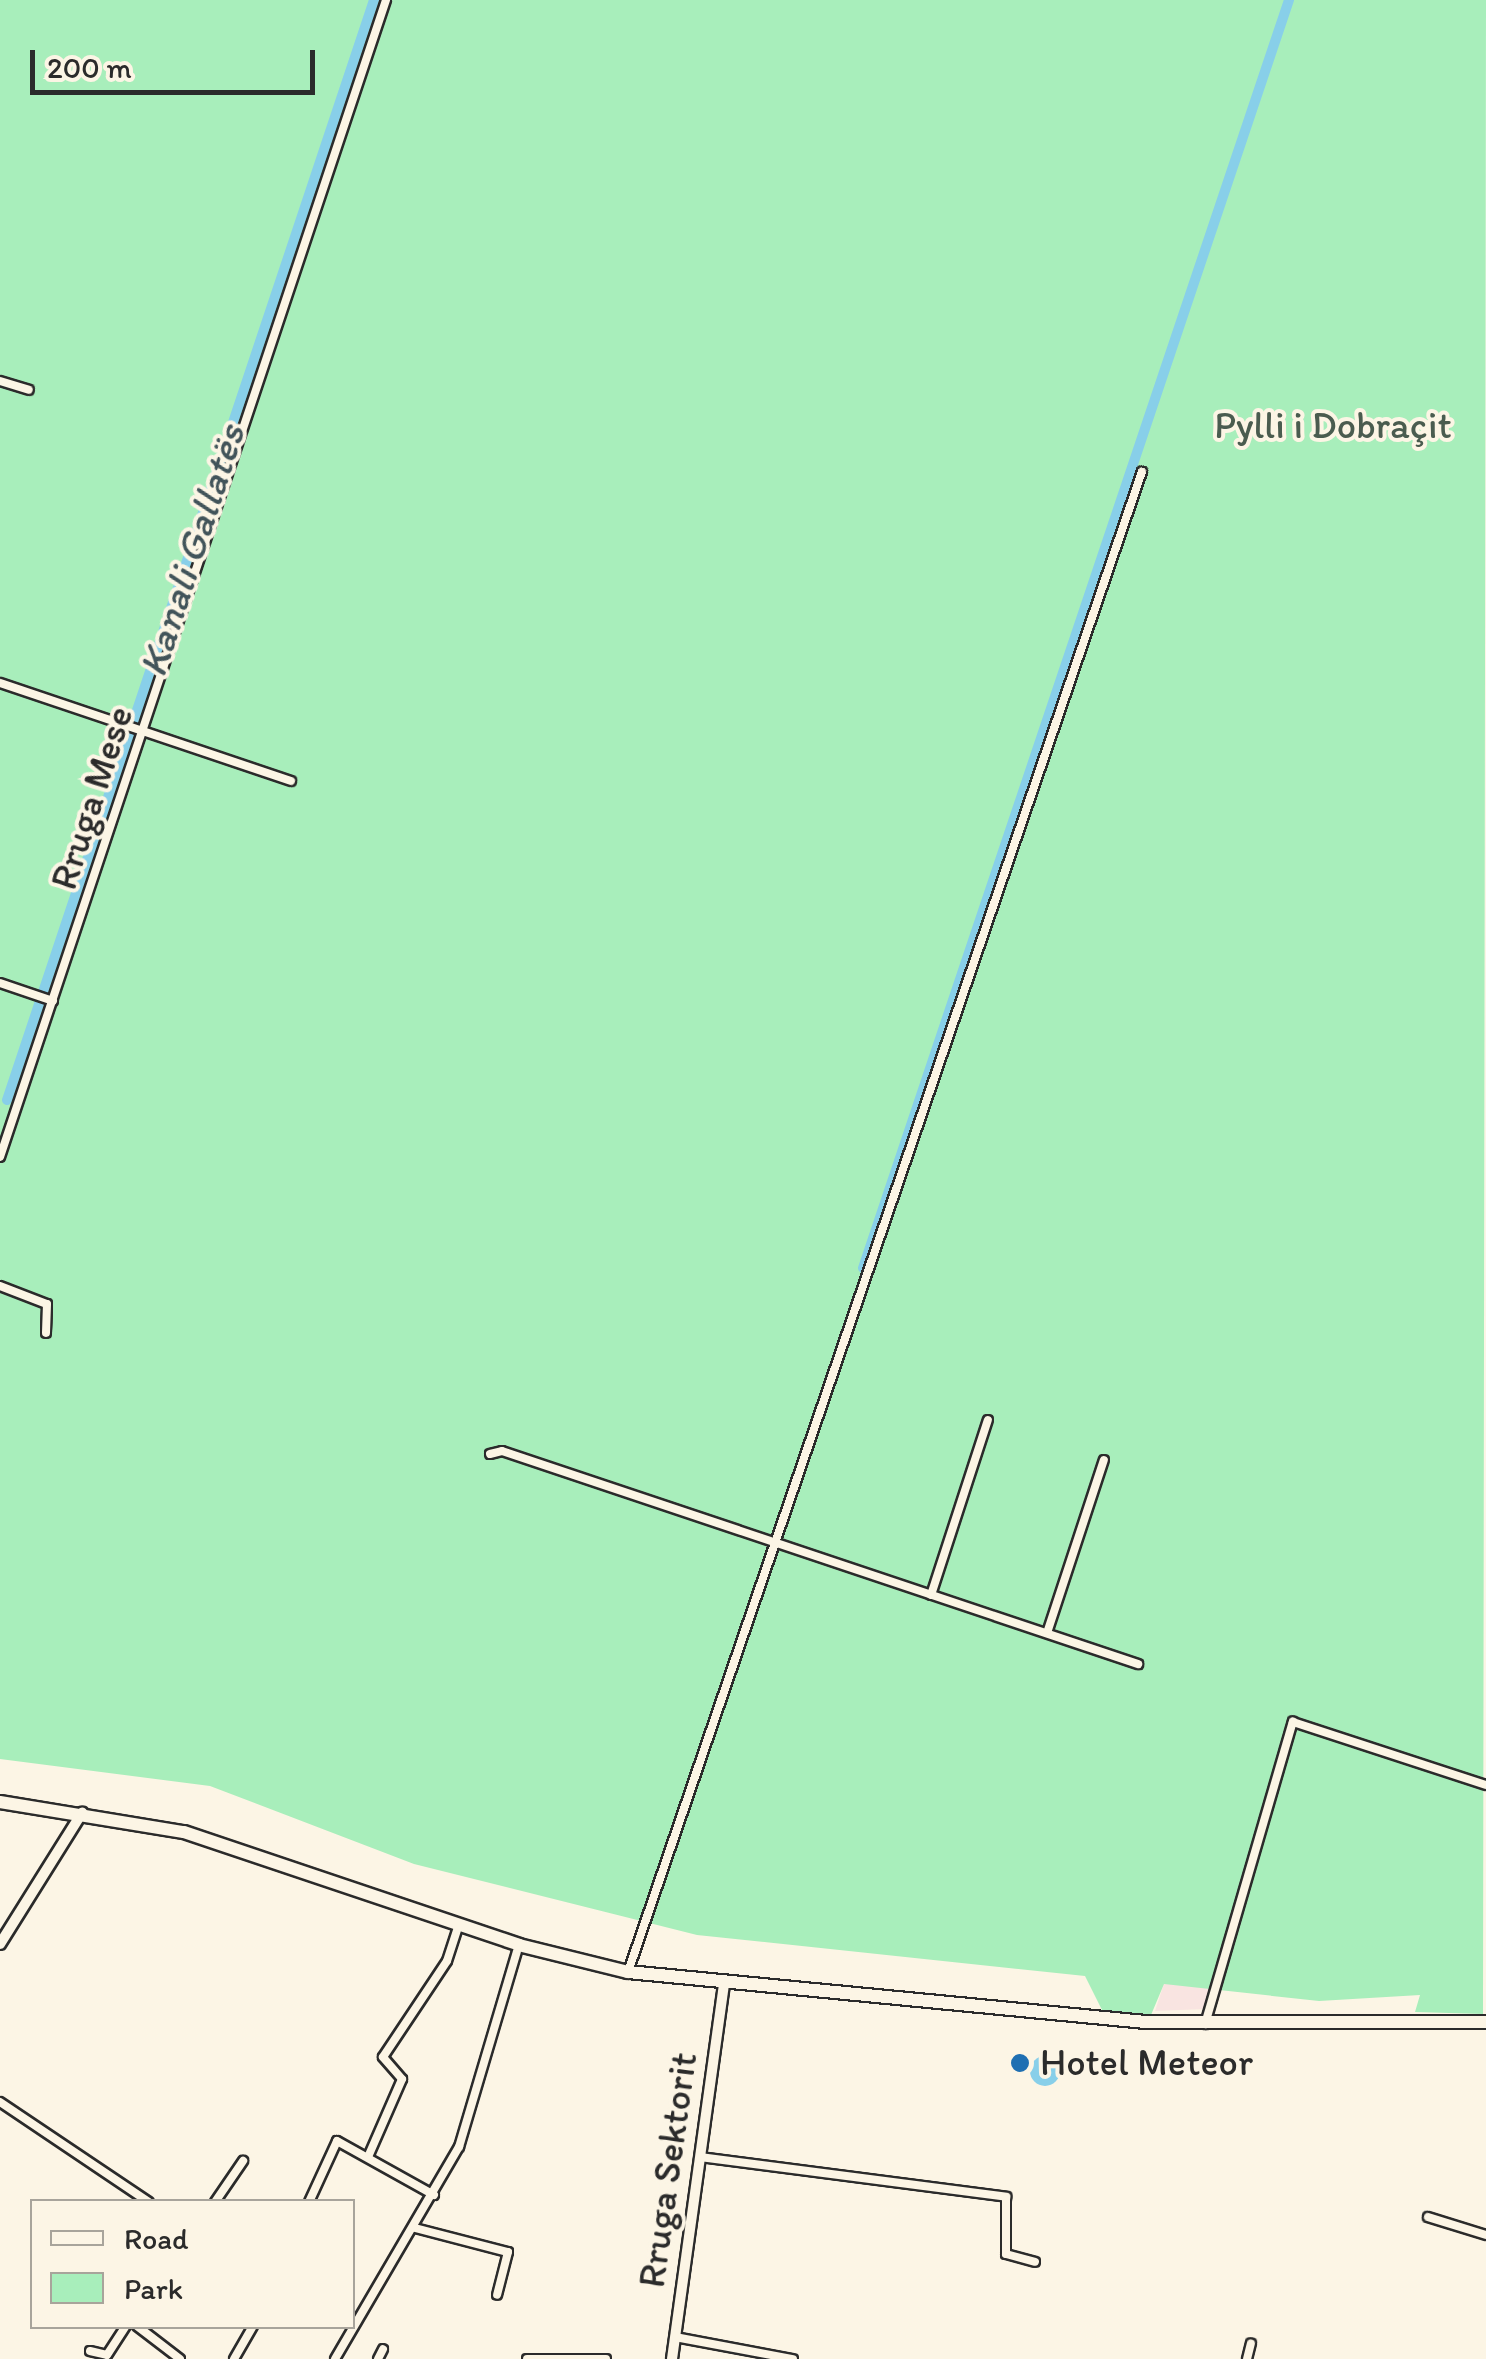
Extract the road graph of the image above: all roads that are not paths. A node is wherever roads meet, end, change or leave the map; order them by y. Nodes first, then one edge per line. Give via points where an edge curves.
1 (386, 0) edge
2 (0, 381) edge
3 (29, 390) dead end
4 (1142, 472) dead end
5 (0, 683) edge
6 (140, 733) junction
7 (291, 780) dead end
8 (0, 984) edge
9 (49, 999) junction
10 (0, 1157) edge
11 (0, 1286) edge
12 (46, 1333) dead end
13 (988, 1420) dead end
14 (490, 1454) dead end
15 (1104, 1460) dead end
16 (778, 1545) junction
17 (931, 1595) junction
18 (1047, 1634) junction
19 (1138, 1664) dead end
20 (1486, 1785) edge
21 (0, 1802) edge
22 (82, 1813) junction
23 (350, 1888) junction
24 (457, 1930) junction
25 (0, 1944) edge
26 (517, 1951) junction
27 (628, 1972) junction
28 (724, 1986) junction
29 (1486, 2022) edge
30 (1204, 2025) junction
31 (0, 2102) edge
32 (700, 2157) junction
33 (368, 2158) junction
34 (243, 2161) dead end
35 (434, 2196) junction
36 (144, 2199) edge
37 (217, 2199) edge
38 (309, 2199) edge
39 (1428, 2216) dead end
40 (415, 2228) junction
41 (1486, 2236) edge
42 (1036, 2262) dead end
43 (497, 2295) dead end
44 (124, 2329) edge
45 (141, 2329) edge
46 (250, 2329) edge
47 (675, 2336) junction
48 (1251, 2342) dead end
49 (383, 2349) dead end
50 (90, 2351) dead end
51 (339, 2357) edge
52 (180, 2359) edge
53 (234, 2359) edge
54 (378, 2359) edge
55 (527, 2359) edge
56 (606, 2359) edge
57 (672, 2359) edge
58 (794, 2359) edge
59 (1247, 2359) edge

1 - 6 street, Rruga Mese
2 - 3 street
4 - 16 street
5 - 6 street
6 - 7 street
6 - 9 street, Rruga Mese
8 - 9 street
9 - 10 street, Rruga Mese
11 - 12 street via 47,1304
13 - 17 street
14 - 16 street via 502,1450
15 - 18 street
16 - 17 street
16 - 27 street
17 - 18 street
18 - 19 street
20 - 30 street via 1293,1722
21 - 22 main road
22 - 23 main road via 211,1840
22 - 25 street
23 - 24 main road
23 - 27 main road
24 - 26 main road
24 - 33 street via 447,1962 382,2056 402,2079
26 - 28 main road
26 - 35 street via 472,2114
27 - 28 main road
28 - 30 main road
28 - 32 street, Rruga Sektorit
29 - 30 main road
31 - 36 street
32 - 42 street via 1006,2197 1006,2254
32 - 47 street, Rruga Sektorit
33 - 35 street
33 - 38 street via 337,2141
34 - 37 street
35 - 40 street
39 - 41 street
40 - 43 street via 508,2252
40 - 51 street
44 - 50 street via 107,2355
45 - 52 street
46 - 53 street
47 - 57 street, Rruga Sektorit
47 - 58 street
48 - 59 street
49 - 54 street
55 - 56 street

